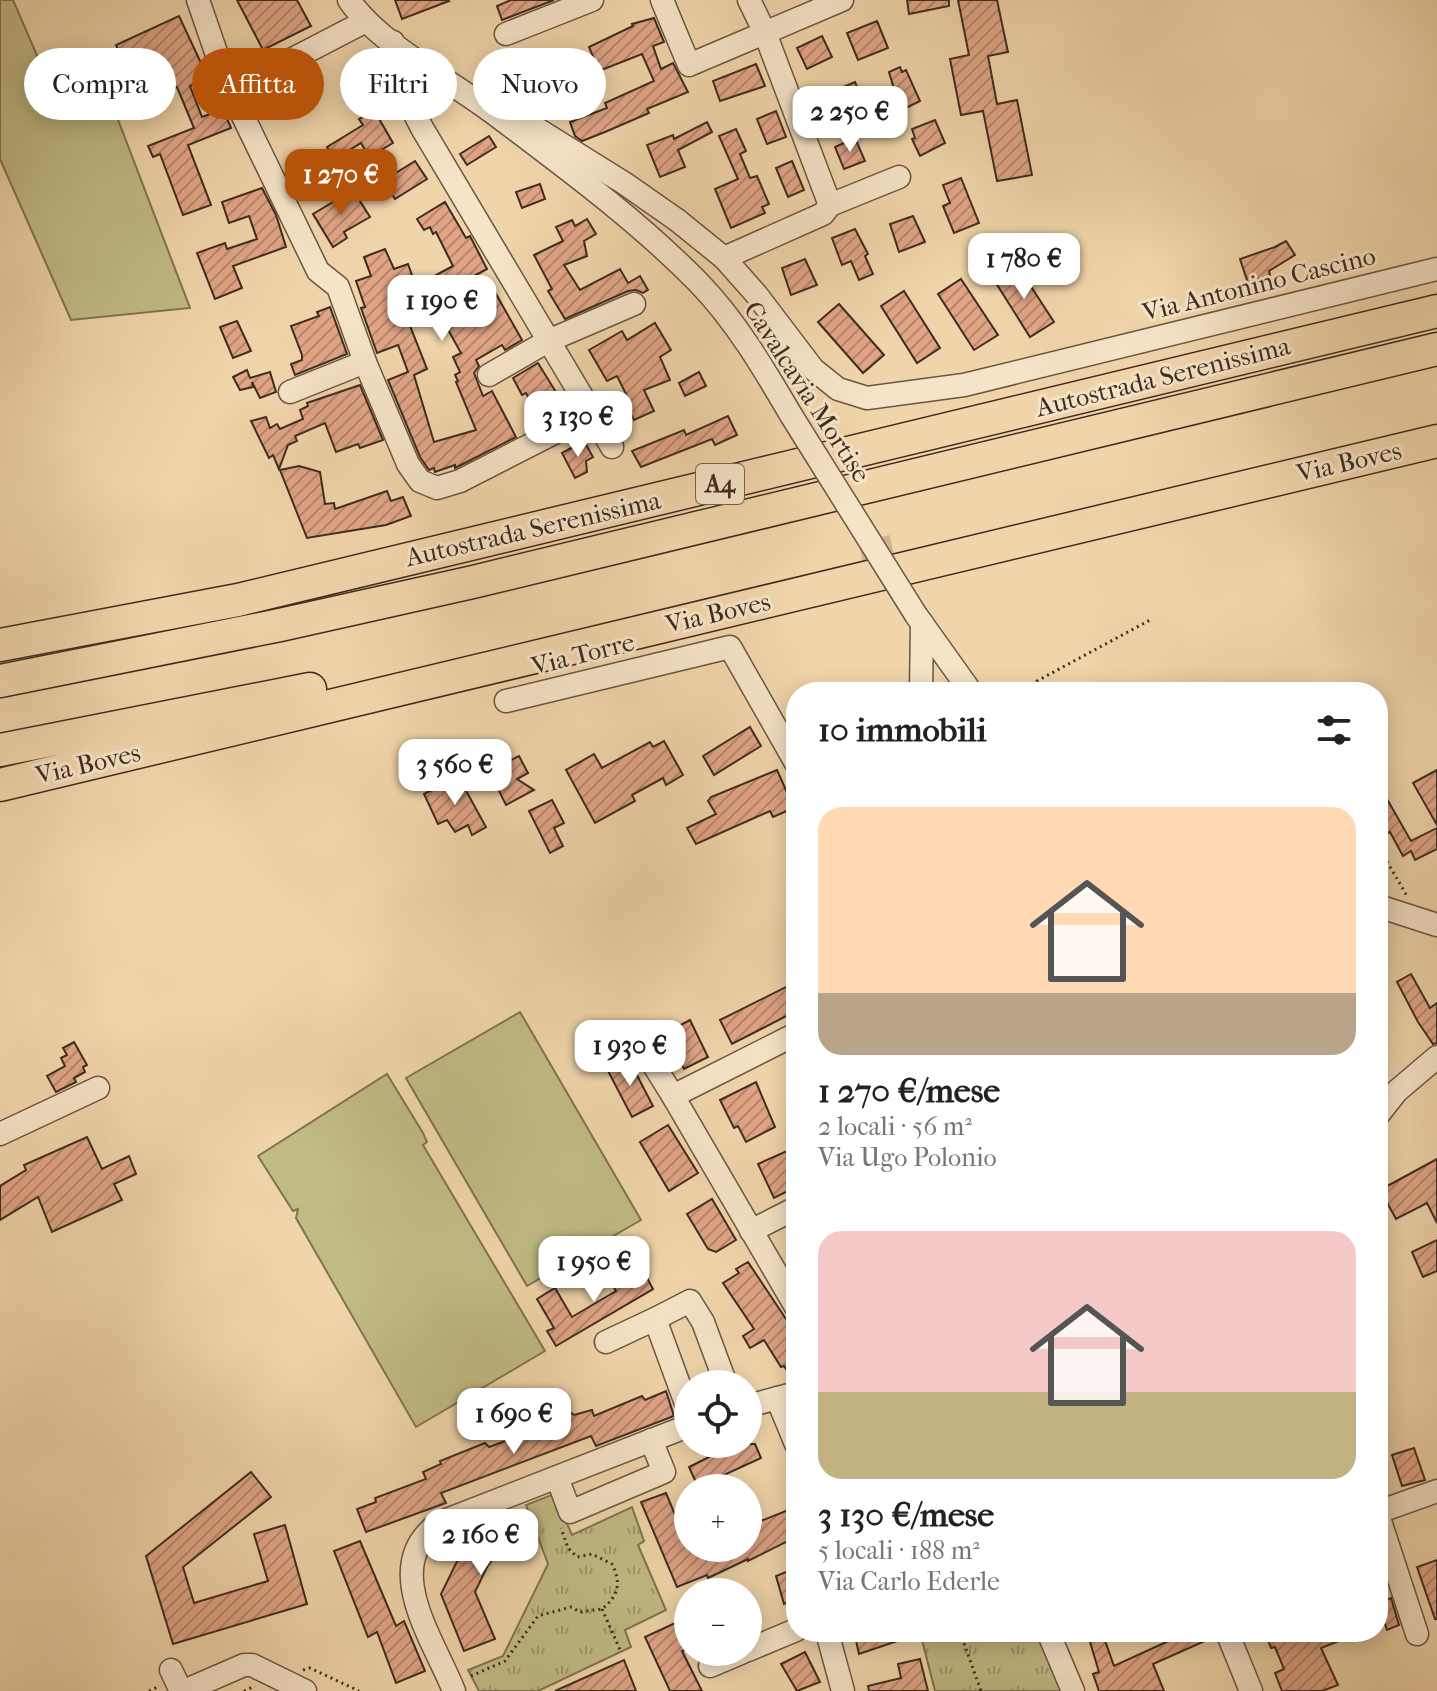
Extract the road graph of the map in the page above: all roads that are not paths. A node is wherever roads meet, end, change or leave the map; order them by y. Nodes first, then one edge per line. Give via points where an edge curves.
1 (198, 0) edge
2 (592, 0) edge
3 (662, 0) edge
4 (749, 0) edge
5 (842, 0) edge
6 (356, 10) edge
7 (765, 33) junction
8 (506, 34) dead end
9 (393, 42) junction
10 (215, 48) edge
11 (297, 48) edge
12 (473, 99) edge
13 (245, 120) edge
14 (502, 120) edge
15 (523, 120) edge
16 (899, 177) dead end
17 (830, 205) junction
18 (724, 258) junction
19 (1437, 269) edge
20 (634, 304) dead end
21 (1437, 311) edge
22 (548, 341) junction
23 (1437, 349) edge
24 (365, 362) junction
25 (489, 375) dead end
26 (290, 392) dead end
27 (591, 414) junction
28 (1437, 419) edge
29 (1437, 441) edge
30 (612, 447) dead end
31 (895, 550) tunnel mouth
32 (862, 558) tunnel mouth
33 (919, 619) junction
34 (0, 645) edge
35 (0, 681) edge
36 (921, 682) edge
37 (964, 682) edge
38 (506, 701) dead end
39 (786, 745) edge
40 (0, 750) edge
41 (0, 785) edge
42 (1388, 909) edge
43 (1429, 922) edge
44 (635, 1035) dead end
45 (786, 1039) edge
46 (1434, 1065) edge
47 (98, 1088) dead end
48 (673, 1096) junction
49 (1388, 1102) edge
50 (0, 1134) edge
51 (786, 1213) edge
52 (751, 1231) junction
53 (786, 1289) edge
54 (655, 1319) junction
55 (606, 1342) dead end
56 (721, 1370) edge
57 (674, 1371) edge
58 (786, 1396) edge
59 (762, 1402) edge
60 (674, 1431) edge
61 (651, 1440) junction
62 (557, 1477) junction
63 (1437, 1491) edge
64 (1388, 1509) edge
65 (1388, 1544) edge
66 (786, 1634) edge
67 (1417, 1634) dead end
68 (830, 1642) edge
69 (1052, 1642) edge
70 (1231, 1642) edge
71 (762, 1644) edge
72 (171, 1670) dead end
73 (463, 1684) edge
74 (182, 1691) edge
75 (305, 1691) edge
76 (843, 1691) edge
77 (1073, 1691) edge
78 (1251, 1691) edge

1 - 10 street
2 - 8 street
3 - 7 street via 689,65
4 - 7 street
5 - 7 street
6 - 9 street, Cavalcavia Mortise
6 - 11 street
7 - 17 street
9 - 12 street, Cavalcavia Mortise
9 - 22 street via 391,67 422,128
13 - 24 street via 318,271 338,287
14 - 33 street, Cavalcavia Mortise, bridge via 603,197 698,282 750,346
15 - 18 street, Via Antonino Cascino via 624,183
16 - 17 street
17 - 18 street via 823,214
18 - 19 street, Via Antonino Cascino via 813,369 838,389 867,398 964,385
20 - 22 street
21 - 34 highway, Autostrada Serenissima / A4 via 252,597
22 - 25 street
22 - 27 street
23 - 35 highway, Autostrada Serenissima / A4 via 473,582
24 - 26 street
24 - 27 street via 408,464 420,481 437,488
27 - 30 street
28 - 31 highway, Via Boves
29 - 41 highway, Via Boves
32 - 40 highway, Via Boves via 363,677
33 - 36 street
33 - 37 street, Cavalcavia Mortise
38 - 39 street, Via Torre via 730,647
42 - 43 street
44 - 48 street
45 - 48 street
46 - 49 street
47 - 50 street
48 - 52 street
51 - 52 street
52 - 53 street
54 - 55 street
54 - 56 street via 690,1301
54 - 57 street
58 - 59 street
60 - 61 street
61 - 62 street
61 - 62 street via 664,1472 570,1512
62 - 73 street via 439,1523 418,1548 410,1582 415,1600
63 - 64 street
65 - 67 street
66 - 71 street
68 - 76 street
69 - 77 street
70 - 78 street
72 - 74 street
74 - 75 street via 244,1665

